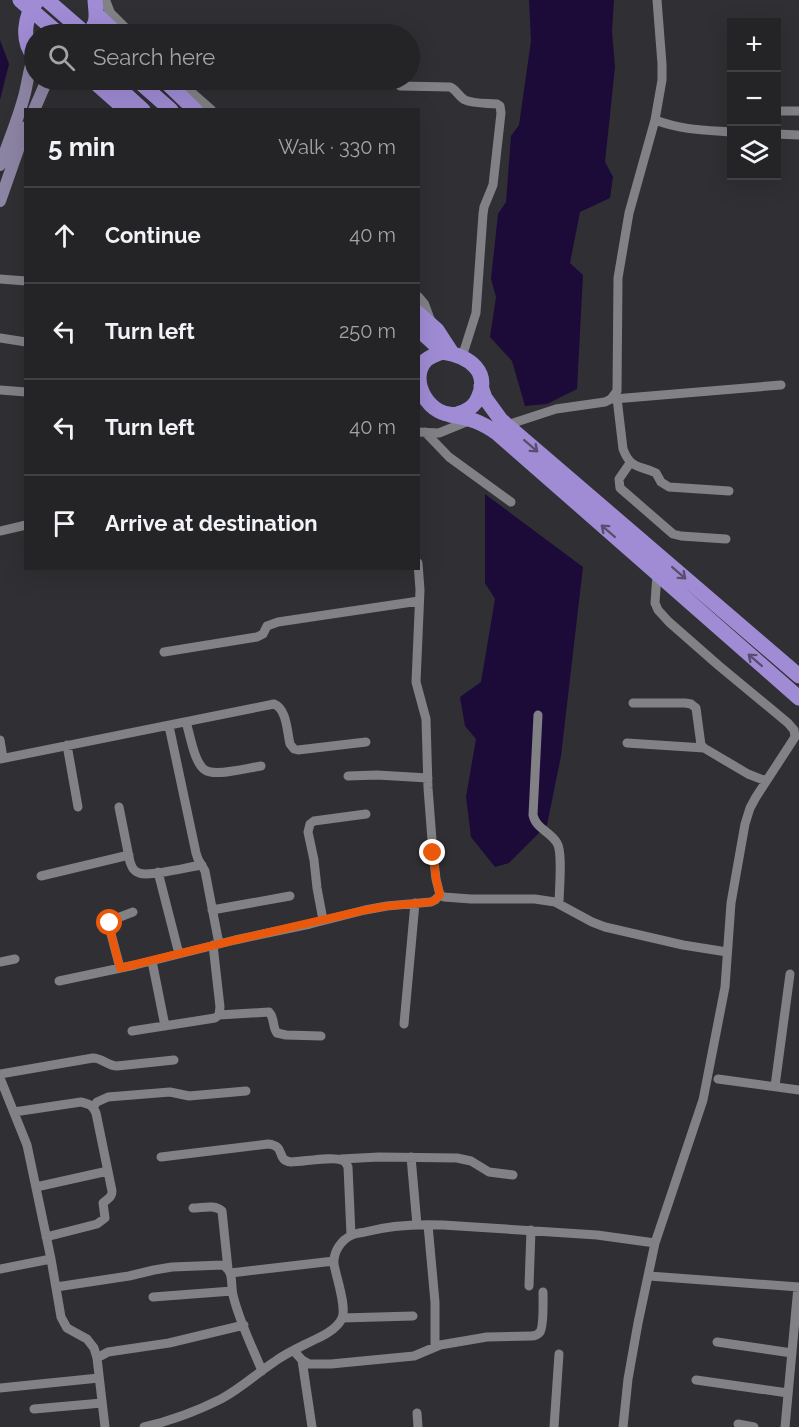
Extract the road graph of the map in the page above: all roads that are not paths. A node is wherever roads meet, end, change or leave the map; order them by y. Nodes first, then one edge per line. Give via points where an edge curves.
1 (20, 0) edge
2 (38, 0) edge
3 (47, 0) edge
4 (657, 0) edge
5 (97, 4) edge
6 (27, 24) edge
7 (48, 24) edge
8 (75, 24) edge
9 (94, 24) edge
10 (110, 24) edge
11 (121, 24) edge
12 (420, 86) edge
13 (25, 90) edge
14 (43, 90) edge
15 (103, 90) edge
16 (121, 90) edge
17 (148, 90) edge
18 (174, 90) edge
19 (188, 90) edge
20 (35, 108) edge
21 (124, 108) edge
22 (141, 108) edge
23 (169, 108) edge
24 (193, 108) edge
25 (209, 108) edge
26 (781, 111) edge
27 (799, 111) edge
28 (655, 120) junction
29 (727, 132) edge
30 (781, 134) edge
31 (799, 135) edge
32 (24, 138) edge
33 (20, 159) edge
34 (0, 165) edge
35 (0, 201) edge
36 (0, 279) edge
37 (24, 281) edge
38 (420, 299) edge
39 (425, 327) edge
40 (0, 338) edge
41 (24, 342) edge
42 (452, 354) junction
43 (420, 367) edge
44 (781, 385) dead end
45 (481, 386) junction
46 (0, 390) edge
47 (24, 392) edge
48 (614, 399) junction
49 (450, 415) junction
50 (473, 419) junction
51 (507, 425) junction
52 (420, 432) edge
53 (630, 463) junction
54 (729, 491) dead end
55 (512, 502) dead end
56 (24, 525) edge
57 (0, 531) edge
58 (726, 539) dead end
59 (418, 570) edge
60 (657, 574) junction
61 (419, 601) junction
62 (164, 652) dead end
63 (799, 676) edge
64 (799, 698) edge
65 (633, 703) dead end
66 (538, 715) dead end
67 (186, 722) junction
68 (169, 726) junction
69 (797, 738) edge
70 (0, 740) edge
71 (366, 742) dead end
72 (627, 743) dead end
73 (68, 746) junction
74 (704, 748) junction
75 (1, 758) edge
76 (261, 766) dead end
77 (348, 777) dead end
78 (428, 778) junction
79 (766, 782) junction
80 (78, 807) dead end
81 (119, 807) dead end
82 (366, 814) dead end
83 (129, 855) junction
84 (202, 865) junction
85 (158, 872) junction
86 (41, 876) dead end
87 (440, 895) junction
88 (290, 896) dead end
89 (415, 903) junction
90 (559, 904) junction
91 (212, 910) junction
92 (133, 912) dead end
93 (323, 920) junction
94 (216, 944) junction
95 (728, 952) junction
96 (179, 954) junction
97 (15, 959) dead end
98 (152, 961) junction
99 (0, 963) edge
100 (120, 968) junction
101 (790, 974) dead end
102 (59, 981) dead end
103 (219, 1015) junction
104 (404, 1024) dead end
105 (165, 1026) junction
106 (132, 1031) dead end
107 (321, 1036) dead end
108 (174, 1060) dead end
109 (0, 1076) edge
110 (718, 1079) dead end
111 (775, 1086) junction
112 (2, 1089) edge
113 (799, 1090) edge
114 (246, 1091) dead end
115 (93, 1107) junction
116 (14, 1112) junction
117 (161, 1157) dead end
118 (411, 1157) junction
119 (341, 1159) junction
120 (108, 1171) junction
121 (513, 1175) dead end
122 (36, 1187) junction
123 (193, 1208) dead end
124 (417, 1224) junction
125 (428, 1225) junction
126 (531, 1230) junction
127 (351, 1235) junction
128 (46, 1237) junction
129 (655, 1243) junction
130 (51, 1259) junction
131 (334, 1261) junction
132 (0, 1269) edge
133 (230, 1271) junction
134 (649, 1276) junction
135 (529, 1286) dead end
136 (56, 1287) junction
137 (798, 1287) edge
138 (232, 1291) junction
139 (543, 1292) dead end
140 (153, 1297) dead end
141 (413, 1316) dead end
142 (342, 1318) junction
143 (243, 1325) junction
144 (717, 1342) dead end
145 (435, 1347) junction
146 (294, 1351) junction
147 (792, 1353) junction
148 (559, 1354) dead end
149 (97, 1358) junction
150 (302, 1360) junction
151 (262, 1371) junction
152 (99, 1378) junction
153 (696, 1380) dead end
154 (0, 1388) edge
155 (788, 1393) junction
156 (102, 1403) junction
157 (34, 1408) dead end
158 (417, 1413) dead end
159 (738, 1424) dead end
160 (105, 1427) edge
161 (144, 1427) edge
162 (312, 1427) edge
163 (418, 1427) edge
164 (554, 1427) edge
165 (623, 1427) edge
166 (754, 1427) edge
167 (785, 1427) edge

1 - 7 highway
2 - 6 highway
3 - 8 highway
4 - 28 street via 662,72
5 - 9 highway
5 - 10 highway
5 - 11 street
12 - 42 street via 450,87 470,102 497,104 501,113 493,185 483,214 476,313
13 - 34 main road
14 - 20 main road
15 - 21 highway
16 - 22 highway
17 - 23 highway
18 - 24 highway
19 - 25 street
26 - 27 street
28 - 29 street via 692,130
28 - 48 street via 629,213 618,278 618,378
30 - 31 street
32 - 33 main road
33 - 35 main road
36 - 37 street
38 - 39 street via 424,304
39 - 42 highway via 444,339
40 - 41 street
42 - 43 highway via 433,356
42 - 45 highway via 474,364
43 - 49 highway via 420,387 426,400
44 - 48 street
45 - 49 highway via 472,407
45 - 51 highway via 485,398
46 - 47 street
48 - 51 street via 546,412
48 - 53 street via 623,449
49 - 50 highway
50 - 52 street via 439,433
60 -> 50 highway via 497,433
51 -> 63 highway
52 - 55 street
53 - 54 street via 656,473 669,487
53 - 58 street via 619,479 620,488 673,534
56 - 57 street
59 - 61 street
64 -> 60 highway
60 - 69 street via 658,610 788,723
61 - 62 street via 278,622 267,626 257,637
61 - 78 street via 416,682 426,719
65 - 74 street via 691,704 696,708 700,744
66 - 90 street via 533,815 538,826 559,846
67 - 68 street
67 - 71 street via 274,704 282,710 294,749
67 - 76 street via 205,770 215,773
68 - 73 street
68 - 84 street via 196,853
69 - 79 street
70 - 75 street
72 - 74 street
73 - 75 street
73 - 80 street
74 - 79 street
77 - 78 street
78 - 87 street
79 - 95 street via 745,824 731,903
81 - 83 street
82 - 93 street via 314,821 308,827
83 - 85 street via 136,871
83 - 86 street
84 - 85 street
84 - 91 street
85 - 96 street
87 - 89 street via 431,902
87 - 90 street via 535,899
88 - 91 street
89 - 93 street
89 - 104 street
90 - 95 street via 605,927
91 - 94 street
92 - 100 street via 112,920 109,926
93 - 94 street
94 - 96 street
94 - 103 street
95 - 129 street via 703,1100
96 - 98 street
97 - 99 street
98 - 100 street
98 - 105 street
100 - 102 street
101 - 111 street
103 - 105 street
103 - 107 street via 269,1012 277,1034
105 - 106 street
108 - 109 street via 112,1066 98,1058
109 - 112 street
110 - 111 street
111 - 113 street
112 - 116 street
114 - 115 street via 108,1097
115 - 116 street via 81,1102
115 - 120 street
116 - 122 street via 27,1145
117 - 119 street via 268,1144 279,1148 285,1162
118 - 119 street
118 - 121 street via 465,1159 489,1172
118 - 124 street
119 - 127 street via 348,1167
120 - 122 street
120 - 128 street via 112,1195 103,1203 105,1218 98,1224
122 - 128 street
123 - 133 street via 215,1207 222,1211
124 - 125 street
124 - 127 street
125 - 126 street
125 - 145 street
126 - 129 street
126 - 135 street
127 - 131 street via 339,1245
128 - 130 street
129 - 134 street
130 - 132 street
130 - 136 street
131 - 133 street
131 - 142 street
133 - 136 street via 223,1265 172,1267
133 - 138 street
134 - 137 street
134 - 165 street via 628,1379
136 - 149 street via 67,1328 87,1340
137 - 147 street
138 - 140 street
138 - 143 street
139 - 145 street via 537,1335 487,1337
141 - 142 street
142 - 146 street via 323,1336
143 - 149 street via 169,1343 108,1352
143 - 151 street
144 - 147 street
145 - 150 street via 403,1358 313,1364
146 - 150 street
146 - 151 street
147 - 155 street
148 - 164 street
149 - 152 street
150 - 162 street
151 - 161 street via 222,1398
152 - 154 street
152 - 156 street
153 - 155 street
155 - 167 street
156 - 157 street
156 - 160 street
158 - 163 street
159 - 166 street

